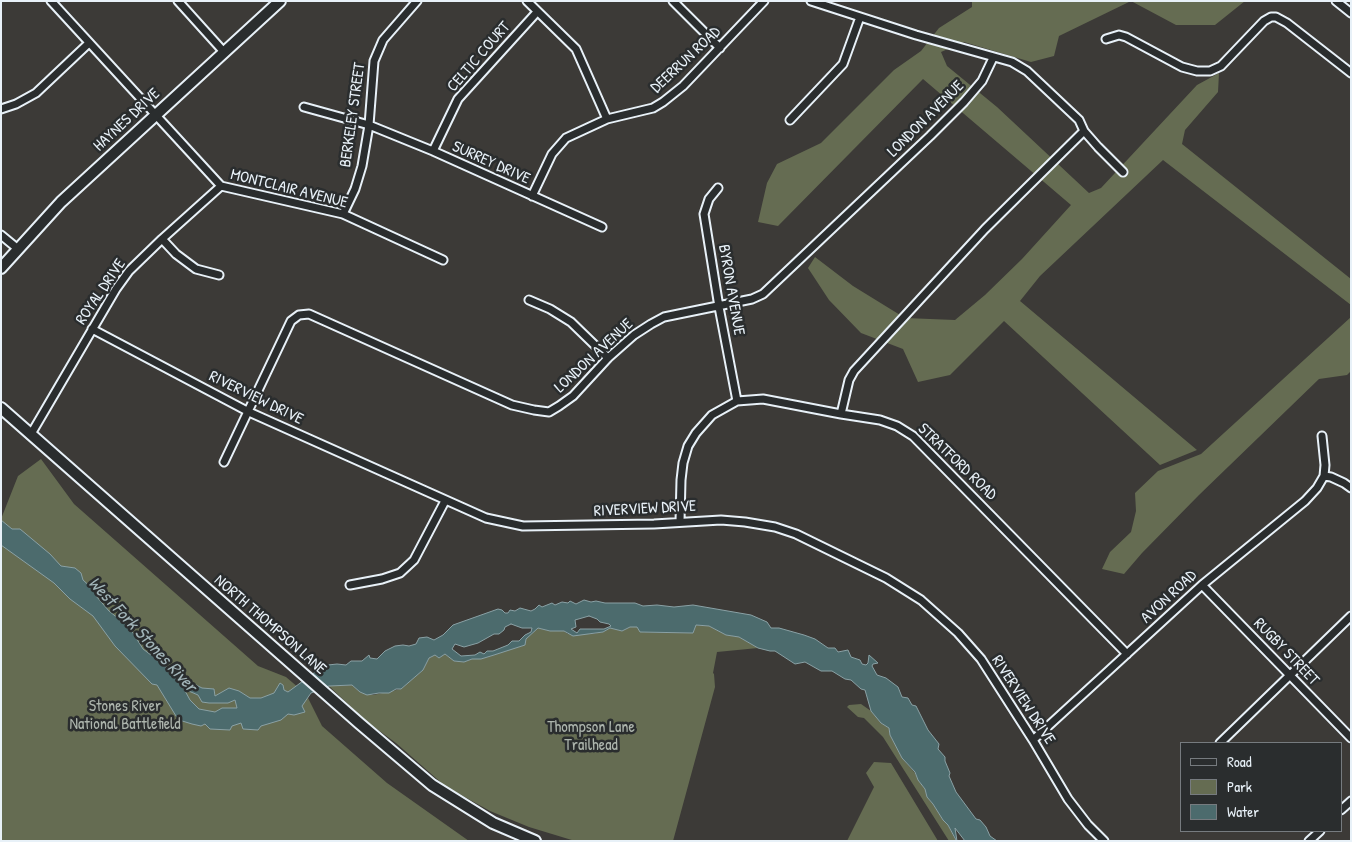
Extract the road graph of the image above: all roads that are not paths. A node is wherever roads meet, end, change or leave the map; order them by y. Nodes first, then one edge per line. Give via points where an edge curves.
1 (51, 1) edge
2 (178, 1) edge
3 (280, 1) edge
4 (417, 1) edge
5 (527, 1) edge
6 (673, 1) edge
7 (764, 1) edge
8 (811, 1) edge
9 (1336, 1) edge
10 (537, 12) junction
11 (1351, 13) edge
12 (860, 17) junction
13 (1106, 39) dead end
14 (89, 43) junction
15 (720, 48) junction
16 (224, 52) junction
17 (994, 58) junction
18 (1351, 73) edge
19 (304, 107) dead end
20 (1, 109) edge
21 (155, 115) junction
22 (607, 120) junction
23 (790, 120) dead end
24 (369, 125) junction
25 (1084, 131) junction
26 (433, 151) junction
27 (1123, 172) dead end
28 (221, 186) junction
29 (718, 188) dead end
30 (532, 196) junction
31 (344, 214) junction
32 (602, 226) dead end
33 (1, 235) edge
34 (162, 239) junction
35 (18, 249) junction
36 (443, 260) dead end
37 (1, 268) edge
38 (220, 275) dead end
39 (529, 300) dead end
40 (719, 307) junction
41 (92, 329) junction
42 (608, 358) junction
43 (737, 400) junction
44 (1, 408) edge
45 (249, 412) junction
46 (841, 414) junction
47 (31, 434) junction
48 (1322, 436) dead end
49 (224, 462) dead end
50 (1328, 476) junction
51 (1351, 488) edge
52 (445, 501) junction
53 (680, 521) junction
54 (1202, 584) junction
55 (350, 585) dead end
56 (1351, 616) edge
57 (1127, 654) junction
58 (1290, 676) junction
59 (1351, 738) edge
60 (1033, 740) junction
61 (1221, 742) edge
62 (1319, 832) edge
63 (535, 841) edge
64 (1104, 841) edge
65 (1310, 841) edge

1 - 14 street, MONTCLAIR AVENUE
2 - 16 street
3 - 16 main road, HAYNES DRIVE
4 - 24 street, BERKELEY STREET via 383,40 374,61
5 - 10 street
6 - 15 street
7 - 15 street, DEERRUN ROAD
8 - 12 street
9 - 11 street
10 - 22 street via 576,49
10 - 26 street, CELTIC COURT via 458,99
12 - 17 street
12 - 23 street via 842,64
13 - 18 street via 1119,35 1126,37 1182,67 1210,71 1221,66 1271,17 1287,23
14 - 20 street via 36,93
14 - 21 street, MONTCLAIR AVENUE
15 - 22 street, DEERRUN ROAD via 683,86 653,108
16 - 21 main road, HAYNES DRIVE
17 - 25 street via 1027,70 1078,120
17 - 40 street, LONDON AVENUE via 982,81 964,102 775,284 752,299
19 - 24 street, SURREY DRIVE
21 - 28 street, MONTCLAIR AVENUE
21 - 35 main road, HAYNES DRIVE via 61,202
22 - 30 street, DEERRUN ROAD via 566,138 558,146
24 - 26 street, SURREY DRIVE
24 - 31 street, BERKELEY STREET via 362,166
25 - 27 street
25 - 46 street via 985,229 854,372
26 - 30 street, SURREY DRIVE
28 - 31 street, MONTCLAIR AVENUE
28 - 34 street, ROYAL DRIVE
29 - 40 street, BYRON AVENUE via 709,199 704,214
30 - 32 street, SURREY DRIVE
31 - 36 street, MONTCLAIR AVENUE
33 - 35 street
34 - 38 street via 196,269
34 - 41 street, ROYAL DRIVE via 129,271
35 - 37 main road, HAYNES DRIVE
39 - 42 street via 571,322
40 - 42 street, LONDON AVENUE via 664,317 634,335
40 - 43 street, BYRON AVENUE
41 - 45 street, RIVERVIEW DRIVE
41 - 47 street, ROYAL DRIVE
42 - 45 street, LONDON AVENUE via 573,396 548,412 512,405 309,314 299,315 291,321
43 - 46 street, STRATFORD ROAD via 763,399
43 - 53 street, STRATFORD ROAD via 712,415 688,446 681,480
44 - 47 main road, NORTH THOMPSON LANE
45 - 49 street, LONDON AVENUE
45 - 52 street, RIVERVIEW DRIVE
46 - 57 street, STRATFORD ROAD via 880,420 913,436
47 - 63 main road, NORTH THOMPSON LANE via 432,785 493,823
48 - 50 street
50 - 51 street
50 - 54 street, AVON ROAD via 1305,502
52 - 53 street, RIVERVIEW DRIVE via 486,518 523,526
52 - 55 street via 414,560 400,573
53 - 60 street, RIVERVIEW DRIVE via 721,520 775,527 886,578 921,600 958,632 980,659
54 - 57 street, AVON ROAD
54 - 58 street, RUGBY STREET
56 - 58 street
57 - 60 street, AVON ROAD
58 - 59 street, RUGBY STREET
58 - 61 street
60 - 64 street, RIVERVIEW DRIVE via 1068,799
62 - 65 street

